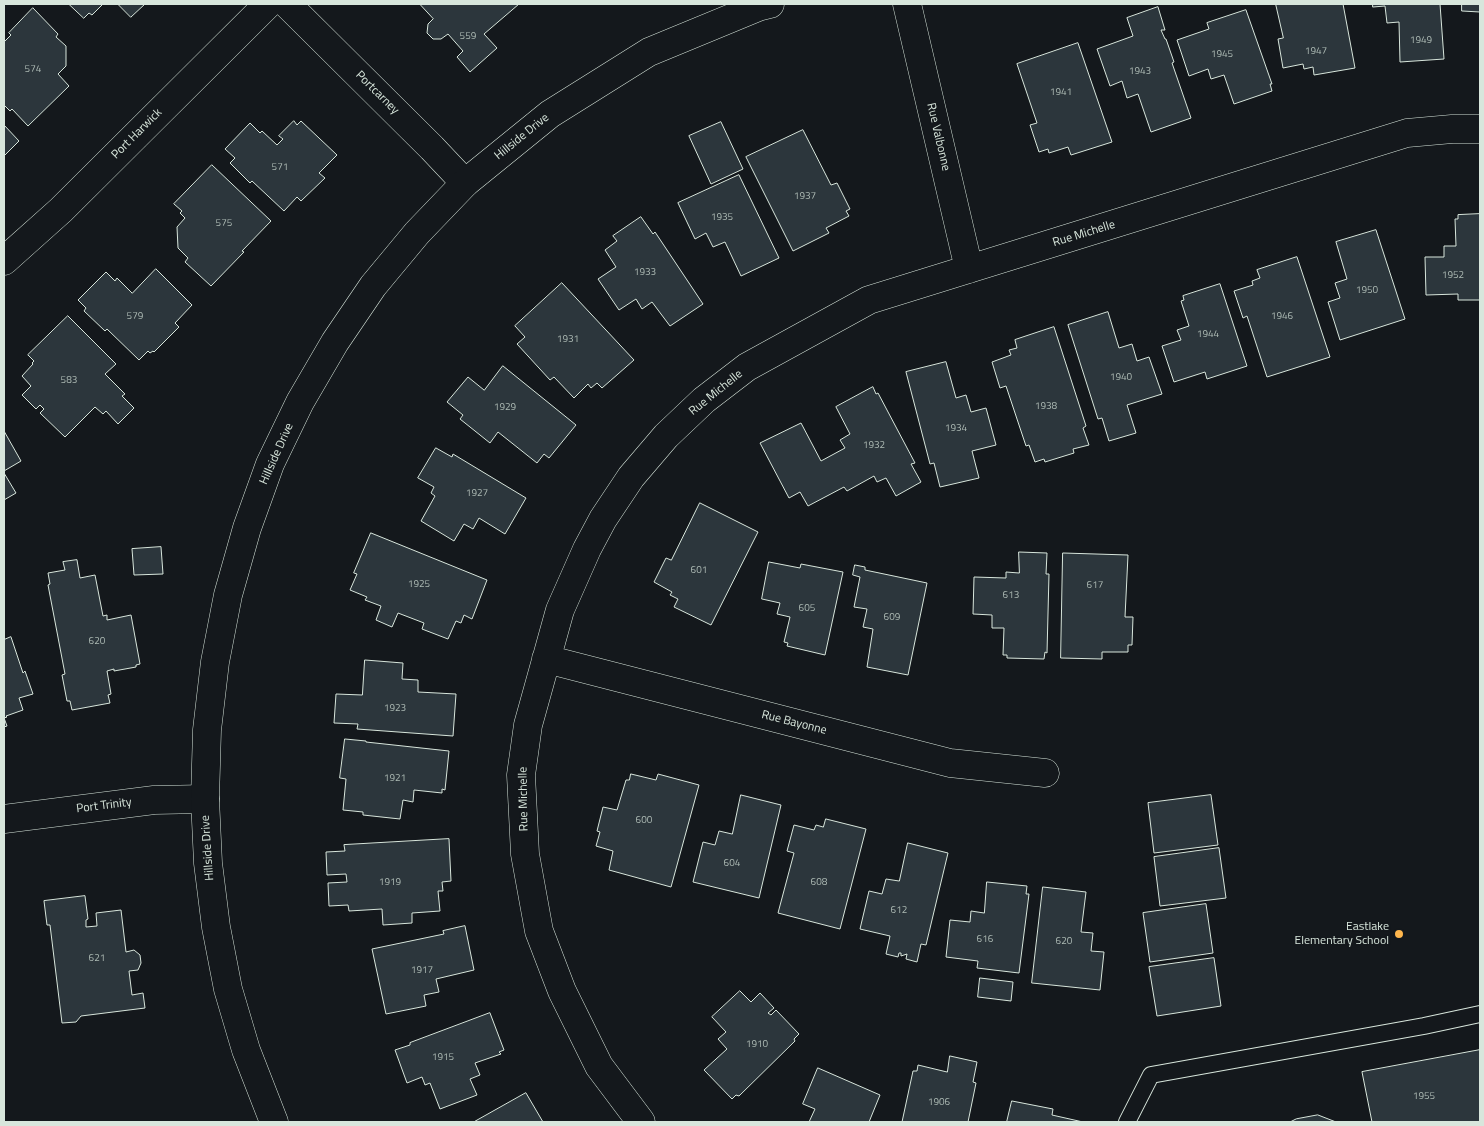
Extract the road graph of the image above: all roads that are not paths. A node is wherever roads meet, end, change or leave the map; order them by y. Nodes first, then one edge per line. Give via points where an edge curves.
1 (268, 4) edge
2 (287, 4) edge
3 (770, 4) edge
4 (907, 4) edge
5 (1480, 129) edge
6 (465, 183) junction
7 (4, 260) edge
8 (969, 269) junction
9 (546, 659) junction
10 (1045, 773) dead end
11 (205, 799) junction
12 (4, 818) edge
13 (1480, 1014) edge
14 (274, 1122) edge
15 (641, 1122) edge
16 (1127, 1122) edge

1 - 7 street, Port Harwick via 50,220
2 - 6 street, Portcarney
3 - 6 street, Hillside Drive via 649,52 550,114
4 - 8 street, Rue Valbonne
5 - 8 street, Rue Michelle via 1407,133
6 - 11 street, Hillside Drive via 417,232 373,286 300,402 270,464 228,595 214,662 207,730
8 - 9 street, Rue Michelle via 870,300 747,367 704,400 666,436 631,477 603,519 560,610
9 - 10 street, Rue Bayonne via 950,764
9 - 15 street, Rue Michelle via 528,725 521,775 525,854 539,931 562,991 599,1066
11 - 12 street, Port Trinity via 154,800
11 - 14 street, Hillside Drive via 208,863 228,989 246,1050
13 - 16 lane via 1151,1075

